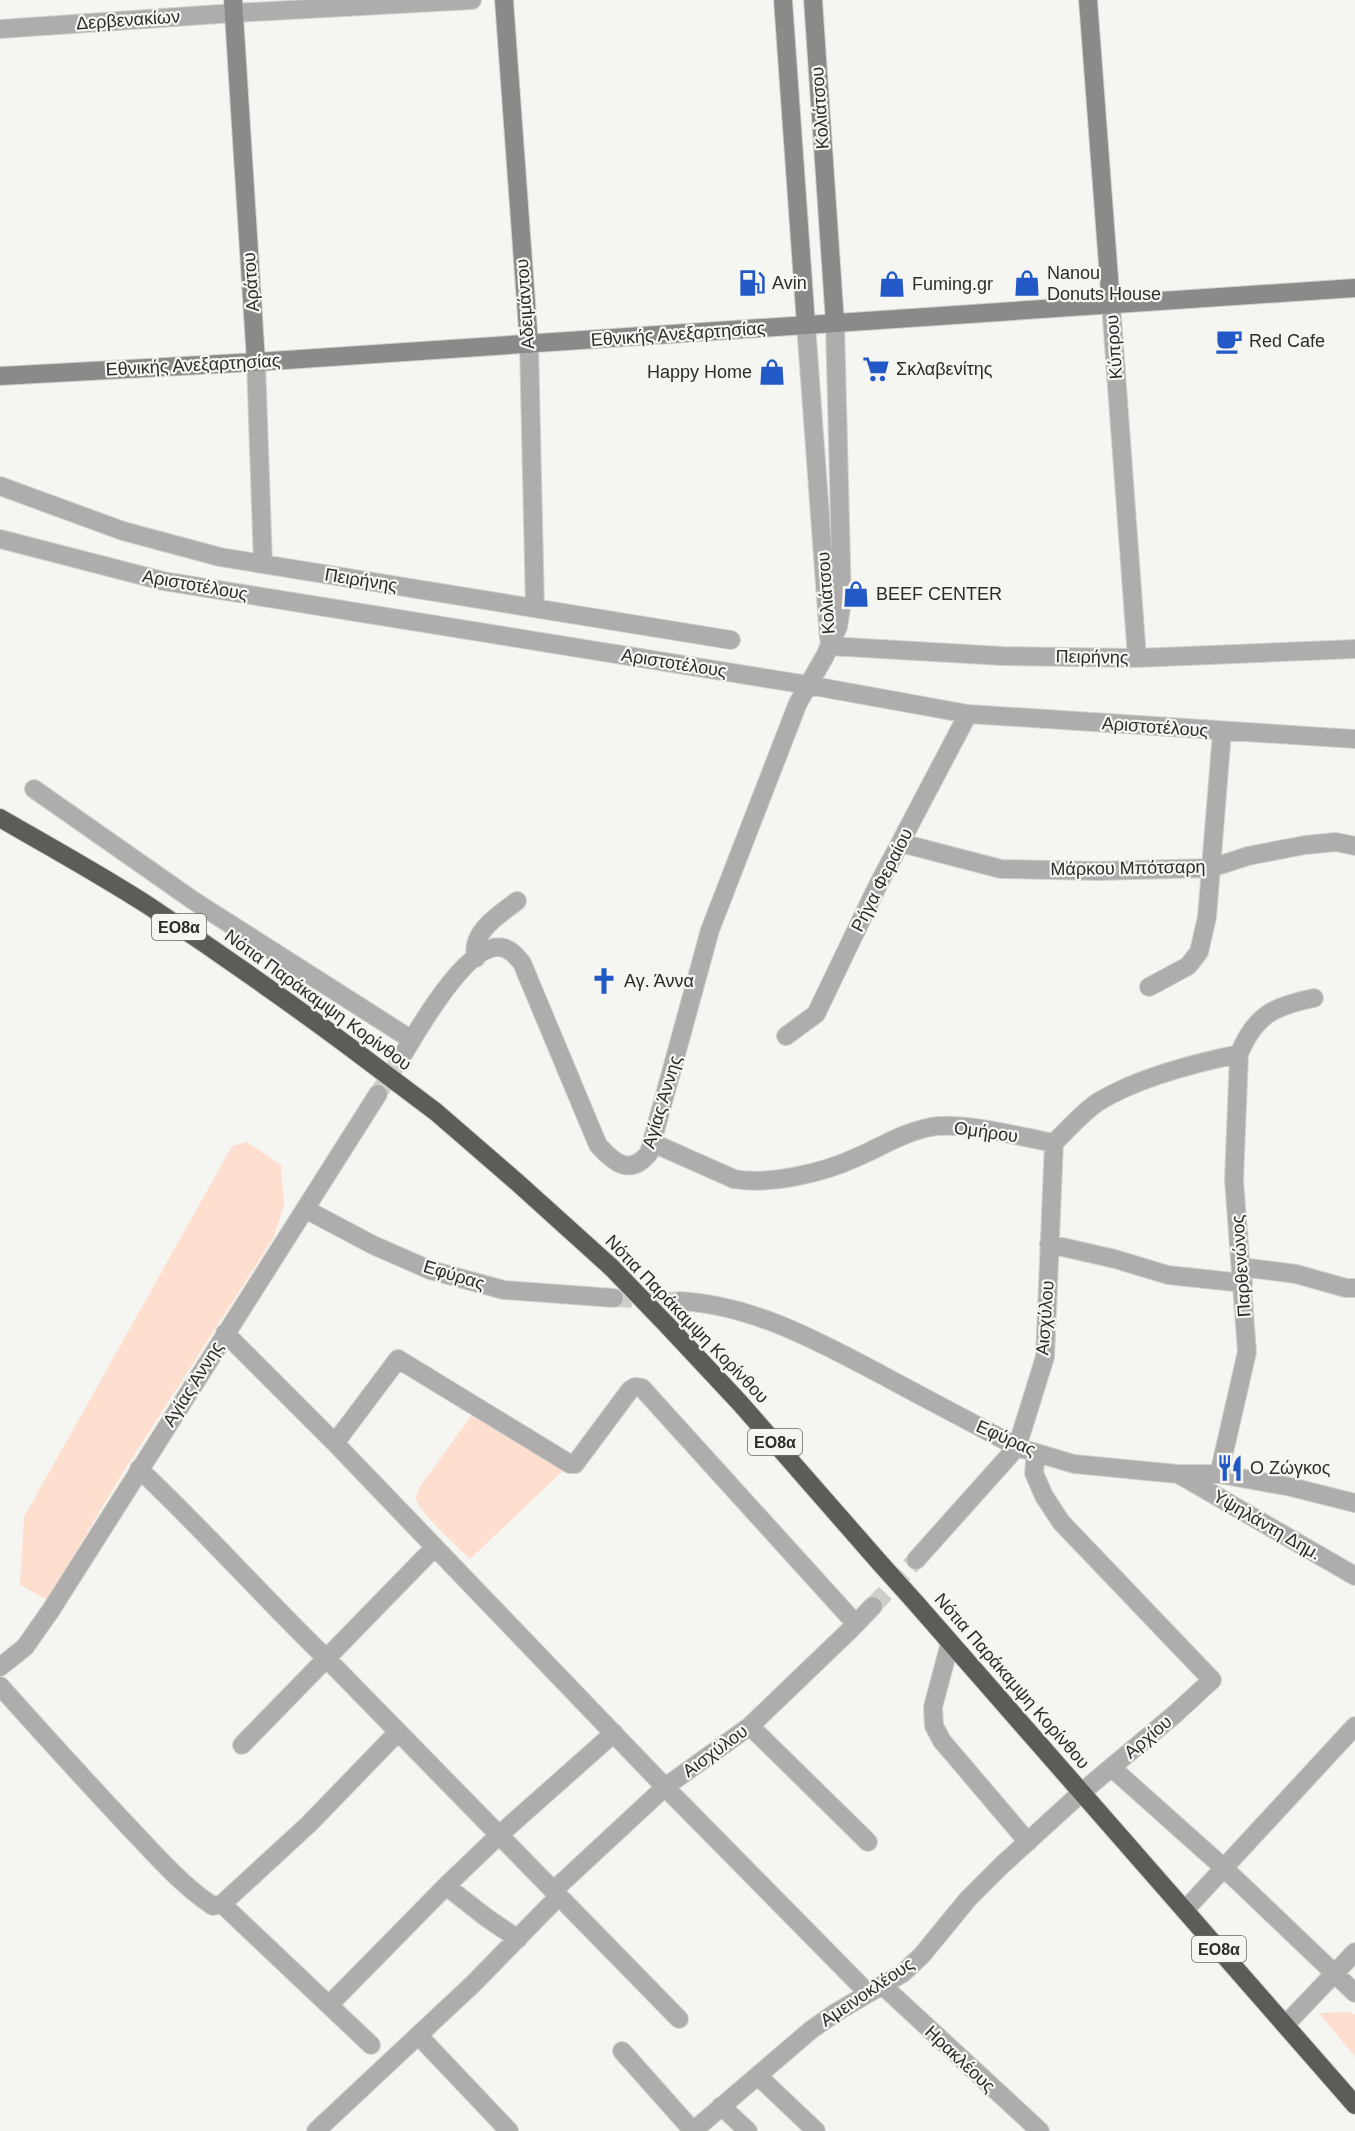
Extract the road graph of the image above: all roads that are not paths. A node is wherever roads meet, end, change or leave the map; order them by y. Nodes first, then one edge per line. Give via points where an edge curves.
1 (472, 0) edge
2 (504, 0) edge
3 (783, 0) edge
4 (813, 0) edge
5 (1088, 0) edge
6 (233, 6) edge
7 (0, 29) edge
8 (1355, 288) edge
9 (1111, 305) junction
10 (835, 323) junction
11 (806, 325) junction
12 (529, 344) junction
13 (256, 362) junction
14 (0, 376) edge
15 (0, 486) edge
16 (0, 539) edge
17 (263, 564) junction
18 (535, 608) junction
19 (731, 640) dead end
20 (830, 646) junction
21 (1355, 649) edge
22 (1137, 658) junction
23 (808, 685) junction
24 (968, 714) junction
25 (1222, 732) junction
26 (1355, 739) edge
27 (34, 789) dead end
28 (0, 819) edge
29 (901, 843) junction
30 (1355, 846) edge
31 (1211, 867) junction
32 (517, 901) dead end
33 (476, 958) junction
34 (1149, 987) dead end
35 (1314, 998) dead end
36 (786, 1036) dead end
37 (1239, 1054) junction
38 (378, 1094) tunnel mouth
39 (653, 1143) junction
40 (1054, 1143) junction
41 (307, 1210) junction
42 (1049, 1244) junction
43 (1242, 1275) junction
44 (1355, 1288) edge
45 (614, 1298) tunnel mouth
46 (680, 1301) tunnel mouth
47 (225, 1334) junction
48 (335, 1443) junction
49 (1017, 1447) junction
50 (1036, 1453) junction
51 (139, 1469) junction
52 (1178, 1474) junction
53 (1219, 1474) junction
54 (1355, 1503) edge
55 (434, 1548) junction
56 (916, 1560) tunnel mouth
57 (1355, 1576) edge
58 (873, 1606) tunnel mouth
59 (856, 1624) junction
60 (950, 1643) junction
61 (327, 1659) junction
62 (0, 1667) edge
63 (0, 1686) edge
64 (750, 1726) junction
65 (1355, 1726) edge
66 (398, 1732) junction
67 (614, 1733) junction
68 (242, 1745) dead end
69 (1112, 1768) junction
70 (665, 1787) junction
71 (1082, 1792) junction
72 (498, 1836) junction
73 (868, 1842) dead end
74 (1028, 1842) junction
75 (1224, 1868) junction
76 (446, 1886) junction
77 (556, 1894) junction
78 (222, 1904) junction
79 (1185, 1910) junction
80 (518, 1939) junction
81 (1355, 1952) edge
82 (1334, 1974) junction
83 (875, 1989) junction
84 (1355, 1994) edge
85 (329, 2005) junction
86 (679, 2019) dead end
87 (1285, 2025) junction
88 (419, 2036) junction
89 (371, 2045) dead end
90 (622, 2051) dead end
91 (758, 2076) junction
92 (1355, 2105) edge
93 (722, 2106) junction
94 (316, 2131) edge
95 (509, 2131) edge
96 (693, 2131) edge
97 (748, 2131) edge
98 (816, 2131) edge
99 (1040, 2131) edge

1 - 6 street, Δερβενακίων
2 - 12 street, Αδειμάντου
3 - 11 street, Κολιάτσου
4 - 10 street, Κολιάτσου
5 - 9 street, Κύπρου
6 - 7 street, Δερβενακίων
6 - 13 street, Αράτου
8 - 9 street, Εθνικής Ανεξαρτησίας
9 - 10 street, Εθνικής Ανεξαρτησίας
9 - 22 street, Κύπρου
10 - 11 street, Εθνικής Ανεξαρτησίας
10 - 20 street, Κολιάτσου via 842,602
11 - 12 street, Εθνικής Ανεξαρτησίας
11 - 20 street, Κολιάτσου
12 - 13 street, Εθνικής Ανεξαρτησίας
12 - 18 street, Αδειμάντου
13 - 14 street, Εθνικής Ανεξαρτησίας
13 - 17 street, Αράτου
15 - 17 street, Πειρήνης via 123,531 220,557
16 - 23 street, Αριστοτέλους via 163,581
17 - 18 street, Πειρήνης
18 - 19 street, Πειρήνης
20 - 22 street, Πειρήνης via 1002,656
20 - 23 street, Αγίας Άννης
21 - 22 street, Πειρήνης
23 - 24 street, Αριστοτέλους
23 - 39 street, Αγίας Άννης via 710,930
24 - 25 street, Αριστοτέλους
24 - 29 street, Ρήγα Φεραίου
25 - 26 street, Αριστοτέλους
25 - 31 street
27 - 33 street, Αγίας Άννης via 408,1046 451,981
28 - 60 highway, Νότια Παράκαμψη Κορίνθου / ΕΟ8α, bridge via 148,906 287,1001 436,1112 612,1268 764,1429
29 - 31 street, Μάρκου Μπότσαρη via 1001,869
29 - 36 street, Ρήγα Φεραίου via 816,1014
30 - 31 street, Μάρκου Μπότσαρη via 1336,842 1305,845
31 - 34 street via 1207,917 1199,952 1188,966
32 - 33 street via 486,926 474,949
33 - 39 street, Αγίας Άννης via 492,947 504,948 522,963 598,1145 611,1160 634,1164 643,1160
35 - 37 street via 1285,1004 1257,1021
37 - 40 street via 1192,1064 1113,1094 1096,1103
37 - 43 street, Παρθενώνος via 1234,1180
38 - 41 street, Αγίας Άννης
39 - 40 street, Ομήρου via 734,1179 747,1181 823,1170 900,1136 933,1127 957,1125
40 - 42 street, Αισχύλου
41 - 45 street, Εφύρας via 430,1270 504,1290
41 - 47 street, Αγίας Άννης
42 - 43 street via 1168,1275
42 - 49 street, Αισχύλου via 1045,1357
43 - 44 street via 1296,1274
43 - 53 street, Παρθενώνος via 1247,1352
46 - 49 street, Εφύρας via 701,1302 754,1316 806,1335
47 - 48 street, Ηρακλέους
47 - 51 street, Αγίας Άννης
48 - 55 street, Ηρακλέους
48 - 59 street via 398,1359 570,1464 575,1464 630,1390 642,1388
49 - 50 street, Εφύρας
49 - 56 street, Αισχύλου
50 - 52 street, Εφύρας via 1074,1464
50 - 69 street, Αρχίου via 1034,1473 1061,1522 1212,1680
51 - 61 street
51 - 62 street, Αγίας Άννης via 51,1610 25,1647
52 - 53 street, Εφύρας
52 - 57 street, Υψηλάντη Δημ.
53 - 54 street, Εφύρας
55 - 61 street
55 - 67 street, Ηρακλέους
58 - 59 street, Αισχύλου
59 - 64 street, Αισχύλου
60 - 71 highway, Νότια Παράκαμψη Κορίνθου / ΕΟ8α
60 - 74 street via 933,1707 934,1726 942,1741
61 - 66 street
61 - 68 street
63 - 78 street via 69,1764 197,1896 213,1906
64 - 70 street, Αισχύλου
64 - 73 street
65 - 75 street
66 - 72 street
66 - 78 street via 309,1824
67 - 70 street, Ηρακλέους
67 - 72 street
69 - 71 street, Αρχίου
69 - 75 street
70 - 77 street, Αισχύλου
70 - 83 street, Ηρακλέους
71 - 74 street, Αμεινοκλέους
71 - 79 highway, Νότια Παράκαμψη Κορίνθου / ΕΟ8α
72 - 76 street
72 - 77 street
74 - 83 street, Αμεινοκλέους via 968,1899 922,1955 903,1973
75 - 79 street
75 - 82 street
76 - 80 street
76 - 85 street
77 - 80 street, Αισχύλου
77 - 86 street
78 - 85 street
79 - 87 highway, Νότια Παράκαμψη Κορίνθου / ΕΟ8α
80 - 88 street, Αισχύλου
81 - 82 street
82 - 84 street
82 - 87 street
83 - 91 street, Αμεινοκλέους via 811,2030
83 - 99 street, Ηρακλέους
85 - 89 street
87 - 92 highway, Νότια Παράκαμψη Κορίνθου / ΕΟ8α
88 - 94 street, Αισχύλου
88 - 95 street
90 - 96 street
91 - 93 street, Αμεινοκλέους
91 - 98 street
93 - 96 street, Αμεινοκλέους
93 - 97 street

